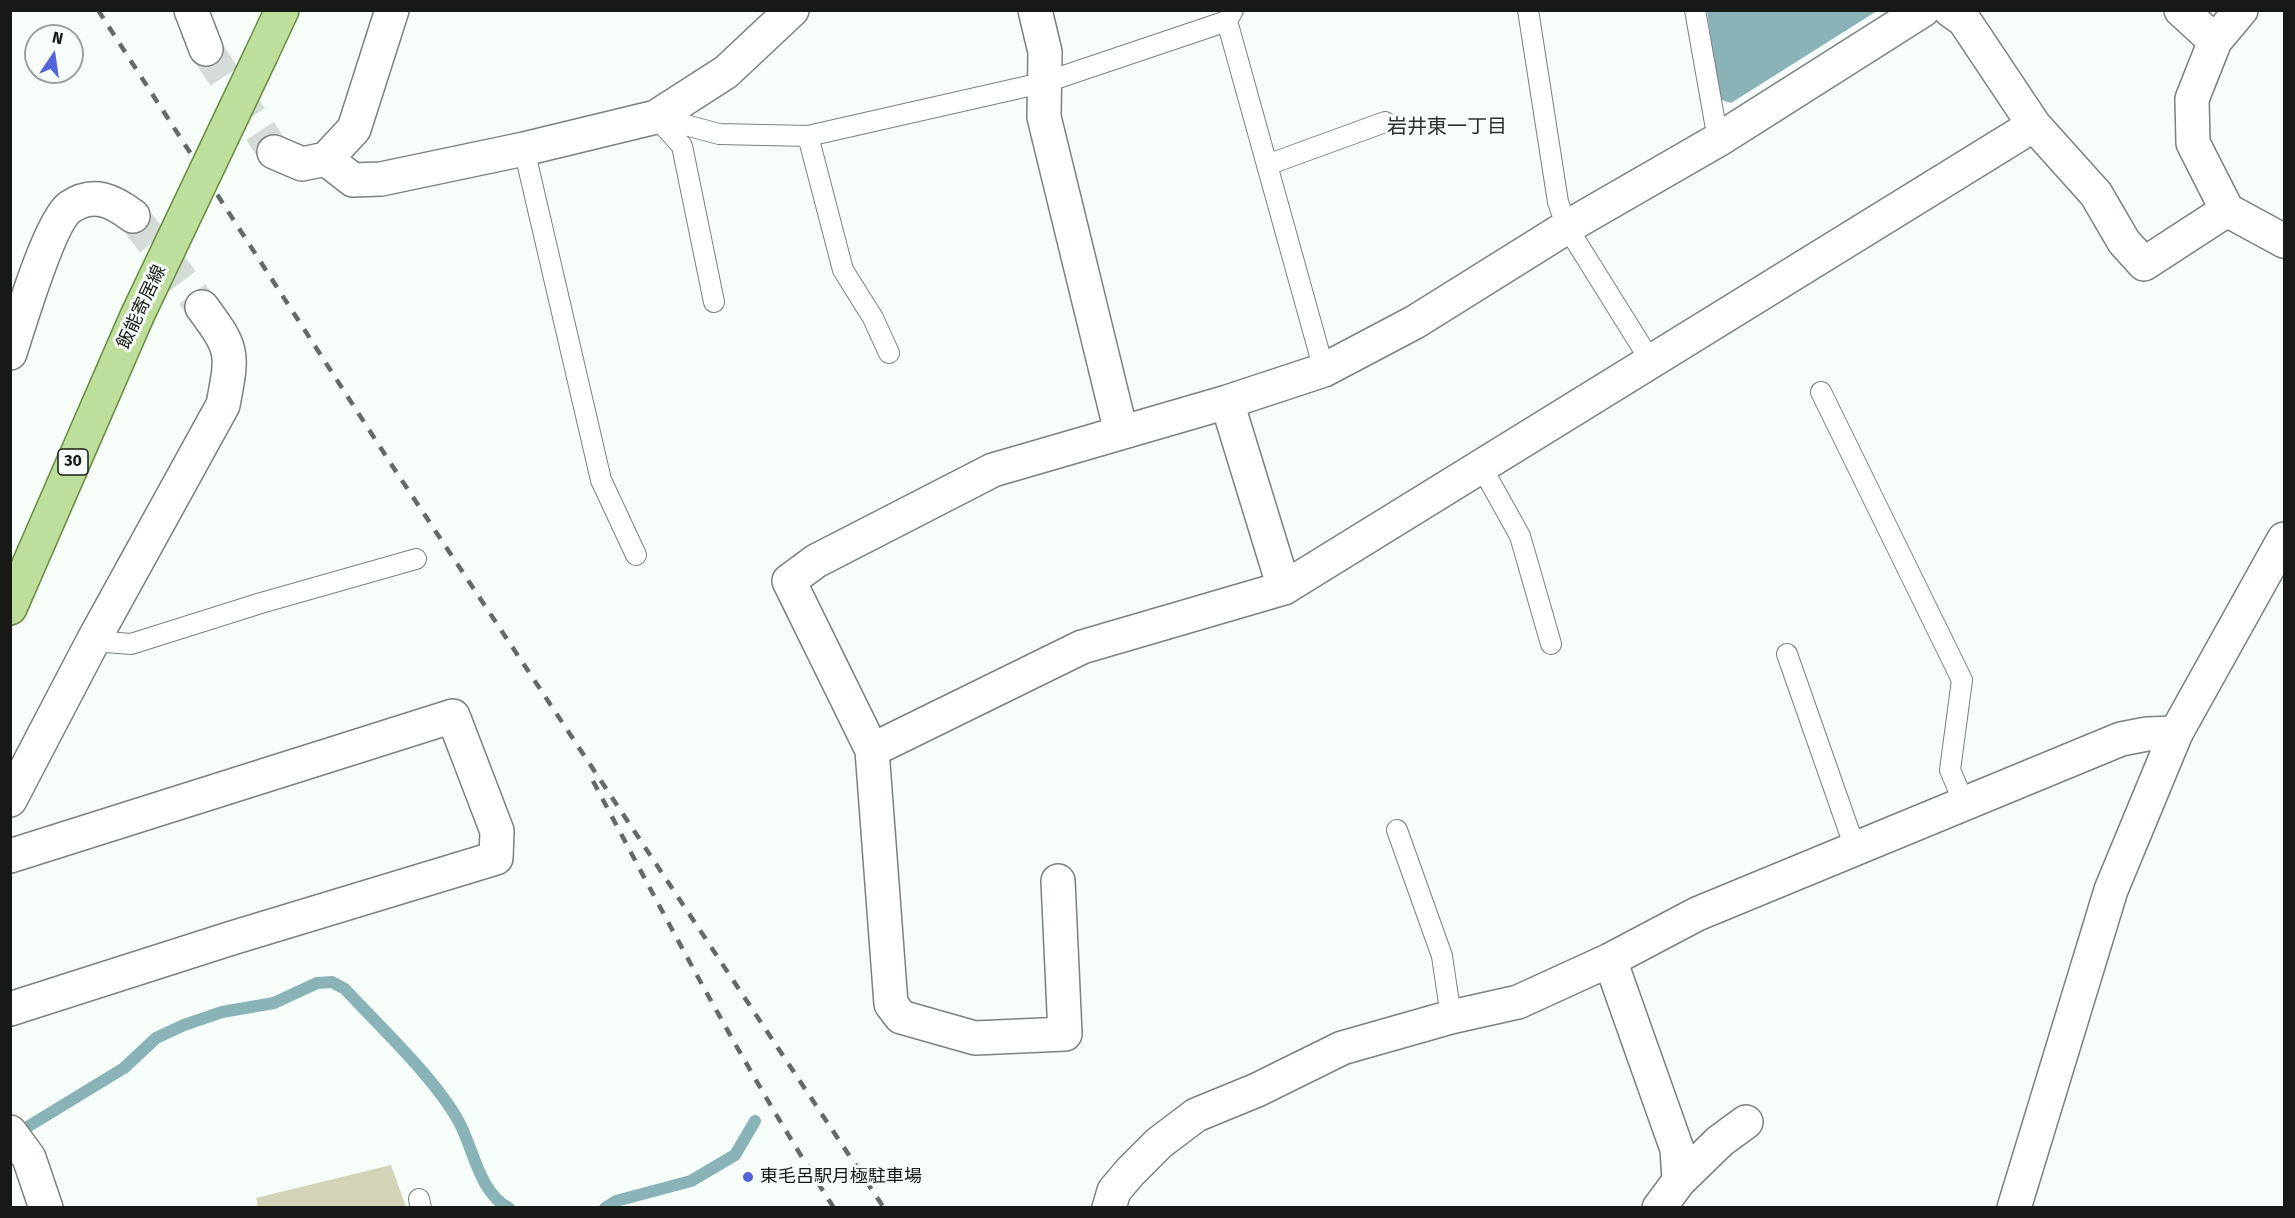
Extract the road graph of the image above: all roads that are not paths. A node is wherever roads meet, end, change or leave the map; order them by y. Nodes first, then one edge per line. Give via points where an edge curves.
1 (191, 10) edge
2 (282, 10) edge
3 (392, 10) edge
4 (792, 10) edge
5 (1035, 10) edge
6 (1528, 10) edge
7 (1695, 10) edge
8 (1923, 10) edge
9 (1950, 10) edge
10 (2181, 10) edge
11 (2241, 10) edge
12 (1230, 16) edge
13 (2215, 41) junction
14 (206, 49) tunnel mouth
15 (1046, 82) junction
16 (656, 117) junction
17 (1385, 122) dead end
18 (2034, 125) junction
19 (808, 136) junction
20 (1718, 140) junction
21 (524, 149) junction
22 (274, 152) tunnel mouth
23 (326, 159) junction
24 (1267, 165) junction
25 (2227, 210) junction
26 (133, 216) tunnel mouth
27 (1567, 227) junction
28 (2284, 241) edge
29 (714, 302) dead end
30 (202, 307) tunnel mouth
31 (10, 352) edge
32 (889, 352) dead end
33 (1650, 360) junction
34 (1324, 370) junction
35 (1821, 392) dead end
36 (1227, 402) junction
37 (1121, 432) junction
38 (1480, 464) junction
39 (2284, 539) edge
40 (636, 555) dead end
41 (416, 559) dead end
42 (1284, 588) junction
43 (10, 608) edge
44 (93, 641) junction
45 (1551, 644) dead end
46 (1787, 654) dead end
47 (2176, 733) junction
48 (872, 750) junction
49 (10, 800) edge
50 (1964, 803) junction
51 (1397, 830) dead end
52 (1855, 848) junction
53 (10, 856) edge
54 (1058, 881) dead end
55 (1610, 960) junction
56 (10, 1009) edge
57 (1450, 1017) junction
58 (1746, 1122) dead end
59 (10, 1132) edge
60 (1679, 1181) junction
61 (46, 1208) edge
62 (1109, 1208) edge
63 (1659, 1208) edge
64 (2014, 1208) edge

1 - 14 street
2 - 43 main road, 飯能寄居線 / 30, bridge via 137,316
3 - 23 street via 354,129
4 - 16 street via 726,72
5 - 15 street via 1045,52
6 - 27 lane via 1558,202
7 - 20 lane
8 - 20 street
9 - 18 street via 1964,20
10 - 13 street
11 - 13 street
12 - 15 lane
12 - 24 lane
13 - 25 street via 2192,99 2193,143
15 - 19 lane
15 - 37 street via 1044,117
16 - 19 lane via 719,134
16 - 21 street
16 - 29 lane via 682,146
17 - 24 lane
18 - 25 street via 2096,194 2124,242 2144,264
18 - 33 street
19 - 32 lane via 843,270
20 - 27 street
21 - 23 street via 381,179 353,180
21 - 40 lane via 601,480
22 - 23 street via 302,164
24 - 34 lane
25 - 28 street
26 - 31 street via 114,202 93,198 69,208 55,227
27 - 33 lane
27 - 34 street via 1415,322
30 - 44 street via 227,341 230,366 223,405
33 - 38 street
34 - 36 street
35 - 50 lane via 1962,680 1950,770
36 - 37 street
36 - 42 street
37 - 48 street via 993,470 816,561 789,581
38 - 42 street
38 - 45 lane via 1520,536
39 - 47 street
41 - 44 lane via 130,644
42 - 48 street via 1083,647
44 - 49 street
46 - 52 lane
47 - 50 street via 2121,739
47 - 64 street via 2111,891
48 - 54 street via 891,1004 901,1017 975,1038 1065,1034
50 - 52 street
51 - 57 lane via 1442,956
52 - 55 street via 1697,914
53 - 56 street via 453,716 497,831 496,858
55 - 57 street via 1518,1002
55 - 60 street via 1677,1149
57 - 62 street via 1342,1048 1196,1115 1130,1172 1114,1191
58 - 60 street
59 - 61 street via 29,1158
60 - 63 street

